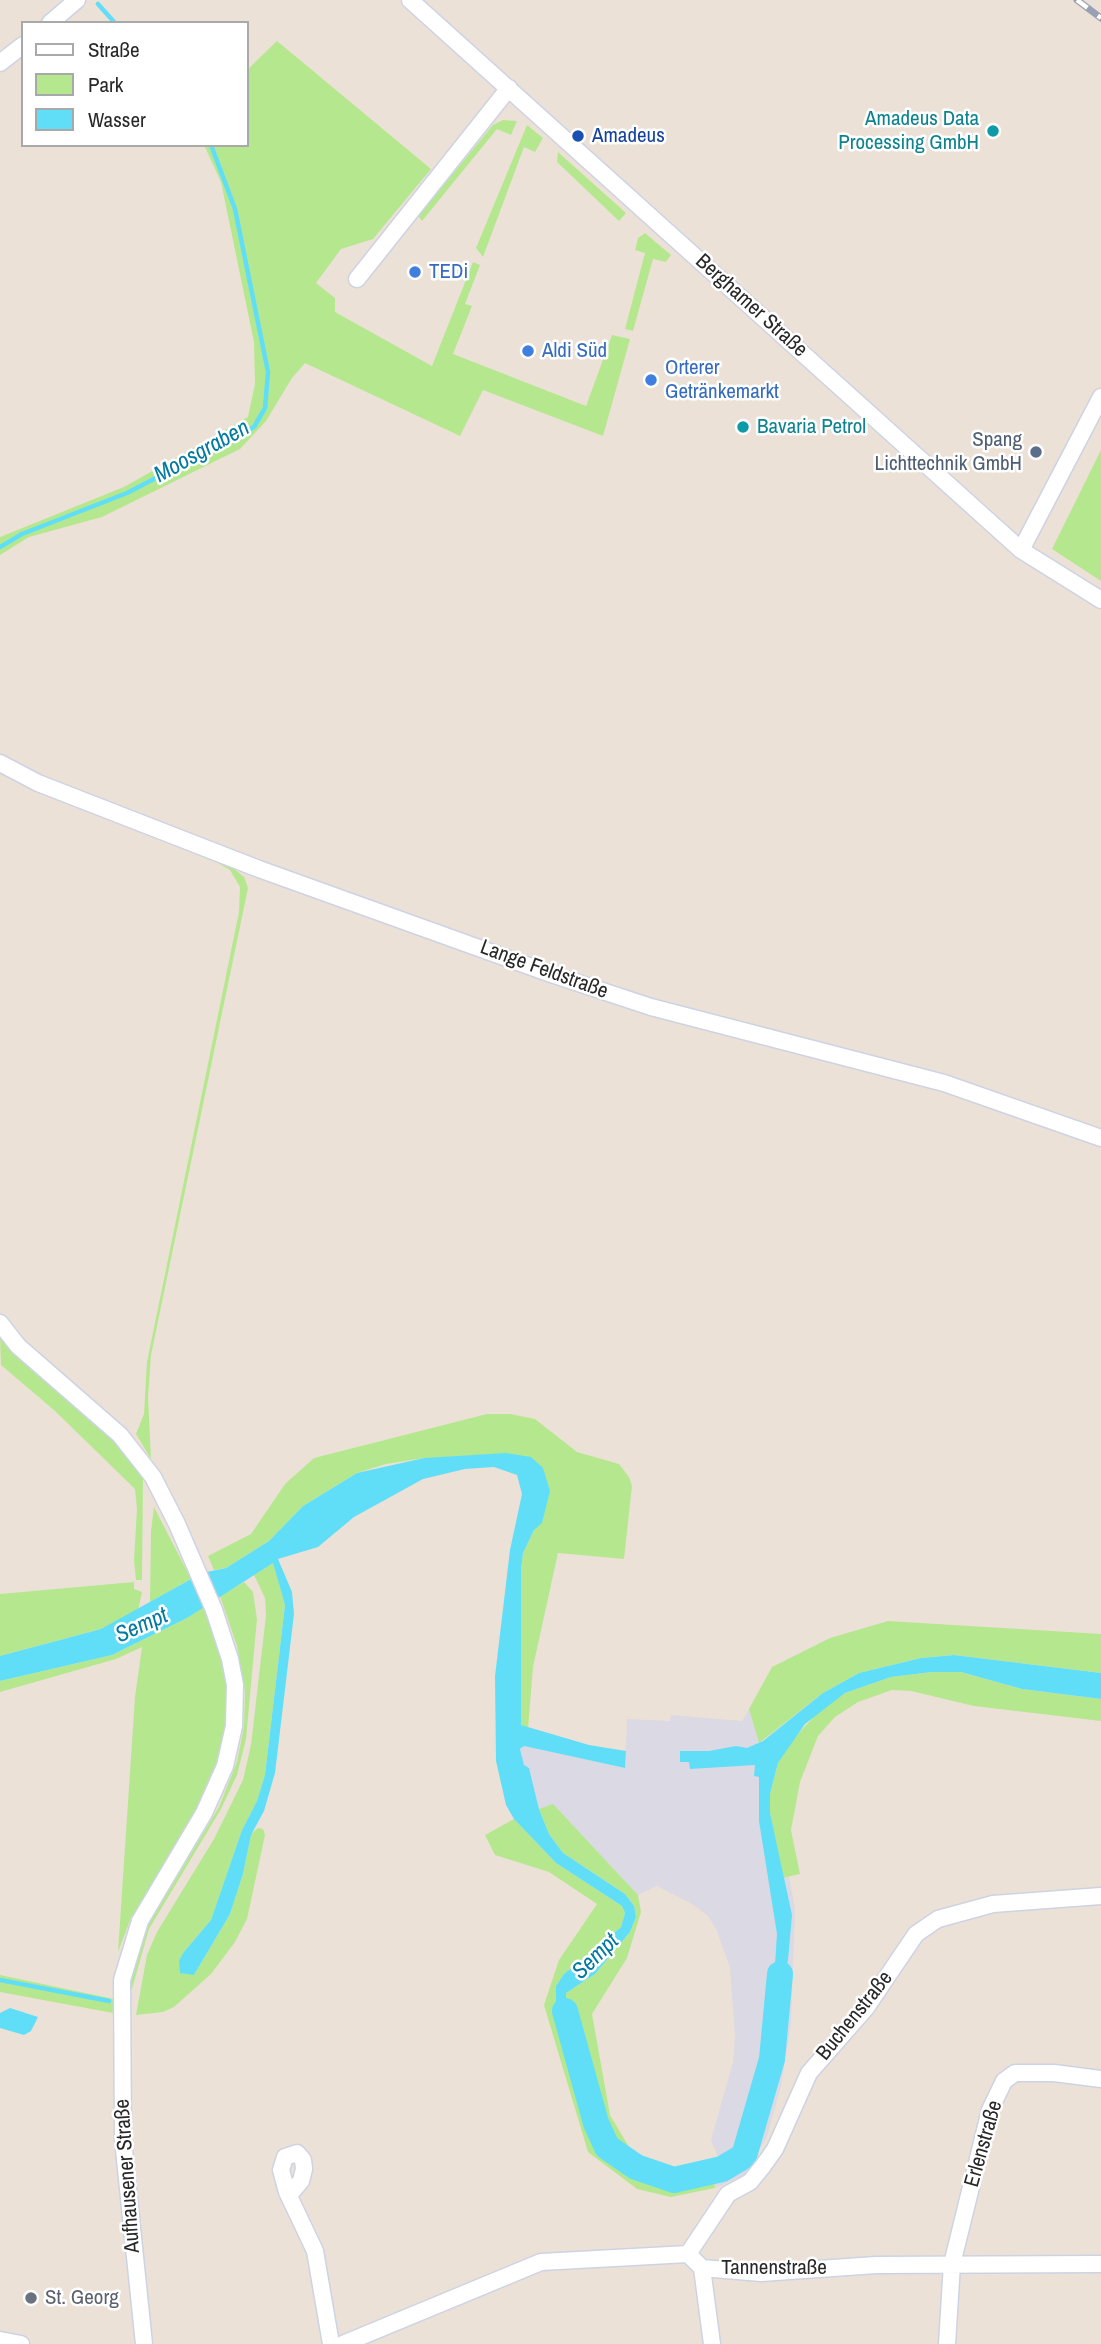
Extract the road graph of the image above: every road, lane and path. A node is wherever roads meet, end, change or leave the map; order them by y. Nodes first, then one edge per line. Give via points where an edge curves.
1 (78, 0) edge
2 (410, 0) edge
3 (52, 21) edge
4 (21, 47) edge
5 (0, 63) edge
6 (509, 88) junction
7 (357, 279) dead end
8 (1101, 397) edge
9 (1021, 550) junction
10 (1101, 600) edge
11 (0, 763) edge
12 (1101, 1138) edge
13 (0, 1323) edge
14 (1101, 1895) edge
15 (1101, 2079) edge
16 (289, 2195) dead end
17 (688, 2254) junction
18 (952, 2264) junction
19 (1101, 2264) edge
20 (702, 2268) junction
21 (0, 2340) edge
22 (21, 2344) edge
23 (144, 2344) edge
24 (331, 2344) edge
25 (343, 2344) edge
26 (712, 2344) edge
27 (947, 2344) edge

1 - 3 street
2 - 6 street, Berghamer Straße
4 - 5 street
6 - 7 street
6 - 9 street, Berghamer Straße
8 - 9 street
9 - 10 street, Berghamer Straße
11 - 12 street, Lange Feldstraße via 38,783 259,869 554,975 651,1007 944,1083
13 - 23 street, Aufhausener Straße via 18,1346 120,1435 143,1462 177,1524 214,1610 234,1685 230,1747 204,1813 140,1921 127,1956 120,2007 125,2179
14 - 17 street, Buchenstraße via 993,1904 938,1919 916,1934 866,2008 809,2073 763,2166 750,2182 728,2194
15 - 18 street, Erlenstraße via 1015,2073 1004,2081 990,2110
16 - 24 street via 316,2251
17 - 20 street, Tannenstraße
17 - 25 street via 541,2262
18 - 19 street, Tannenstraße
18 - 20 street, Tannenstraße via 761,2273
18 - 27 street, Erlenstraße
20 - 26 street
21 - 22 street

